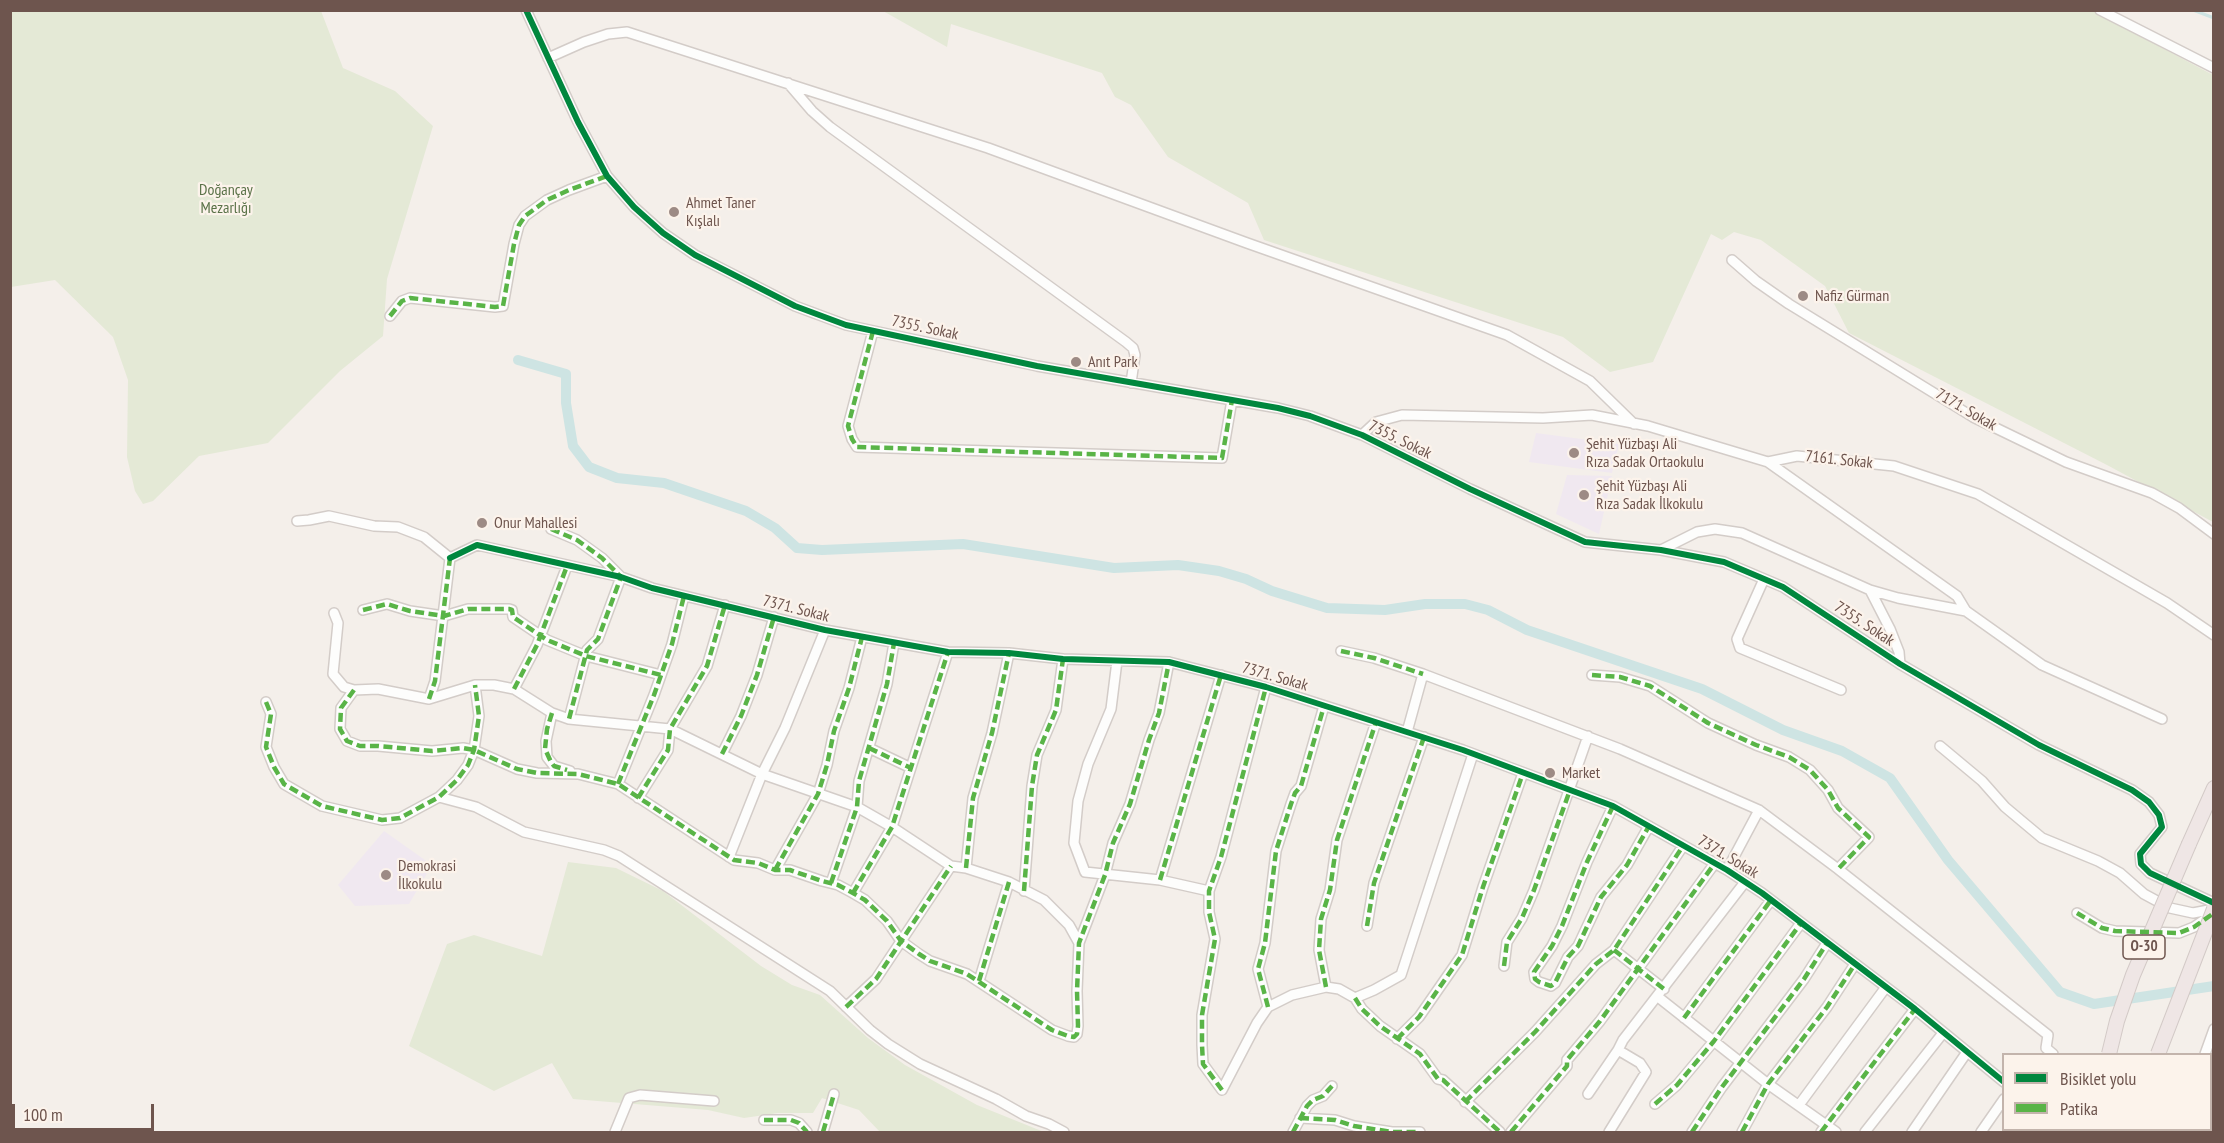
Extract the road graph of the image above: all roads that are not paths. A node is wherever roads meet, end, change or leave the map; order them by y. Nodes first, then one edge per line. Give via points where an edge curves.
1 (526, 10) edge
2 (2100, 10) edge
3 (548, 58) junction
4 (2214, 68) edge
5 (788, 82) junction
6 (607, 176) junction
7 (1732, 260) dead end
8 (390, 316) dead end
9 (873, 331) junction
10 (1131, 383) junction
11 (1232, 400) junction
12 (1634, 424) junction
13 (1362, 435) junction
14 (1768, 462) junction
15 (297, 520) dead end
16 (551, 530) dead end
17 (2214, 534) edge
18 (1661, 550) junction
19 (450, 558) junction
20 (567, 566) junction
21 (621, 577) junction
22 (1764, 579) junction
23 (1870, 590) junction
24 (684, 596) junction
25 (725, 605) junction
26 (363, 610) dead end
27 (1966, 610) junction
28 (334, 613) dead end
29 (444, 616) junction
30 (774, 617) junction
31 (825, 630) junction
32 (2214, 634) edge
33 (541, 635) junction
34 (862, 637) junction
35 (894, 643) junction
36 (1341, 651) dead end
37 (948, 652) junction
38 (1008, 653) junction
39 (586, 656) junction
40 (1063, 659) junction
41 (1117, 661) junction
42 (1169, 662) junction
43 (1900, 664) junction
44 (1423, 674) junction
45 (661, 675) junction
46 (1221, 675) junction
47 (1592, 675) dead end
48 (475, 686) junction
49 (1266, 687) junction
50 (514, 689) junction
51 (354, 690) junction
52 (1841, 690) dead end
53 (429, 699) junction
54 (266, 702) dead end
55 (1324, 706) junction
56 (552, 713) junction
57 (569, 719) junction
58 (2162, 719) dead end
59 (1376, 722) junction
60 (641, 727) junction
61 (670, 729) junction
62 (1407, 732) junction
63 (1588, 736) junction
64 (1424, 737) junction
65 (1940, 746) dead end
66 (869, 748) junction
67 (474, 750) junction
68 (722, 754) junction
69 (1473, 754) junction
70 (911, 768) junction
71 (1523, 772) junction
72 (578, 774) junction
73 (762, 774) junction
74 (618, 784) junction
75 (2214, 788) edge
76 (1570, 790) junction
77 (818, 794) junction
78 (439, 797) junction
79 (638, 798) junction
80 (1613, 806) junction
81 (857, 807) junction
82 (1760, 810) junction
83 (1649, 826) junction
84 (892, 827) junction
85 (1683, 846) junction
86 (729, 857) junction
87 (1715, 863) junction
88 (951, 866) junction
89 (966, 868) junction
90 (1838, 869) junction
91 (775, 870) junction
92 (1727, 870) junction
93 (1105, 875) junction
94 (1160, 880) junction
95 (1009, 882) junction
96 (1745, 882) junction
97 (831, 883) junction
98 (1024, 891) junction
99 (1209, 891) junction
100 (853, 893) junction
101 (1771, 900) junction
102 (2214, 903) edge
103 (2214, 910) edge
104 (2077, 914) dead end
105 (1801, 923) junction
106 (1367, 926) dead end
107 (901, 941) junction
108 (1827, 942) junction
109 (1079, 943) junction
110 (1614, 950) junction
111 (1855, 964) junction
112 (1504, 966) dead end
113 (1637, 968) junction
114 (979, 981) junction
115 (1551, 986) junction
116 (1326, 987) junction
117 (1886, 987) junction
118 (1661, 993) junction
119 (1355, 998) junction
120 (1268, 1006) junction
121 (1559, 1006) junction
122 (846, 1007) junction
123 (1914, 1009) junction
124 (1684, 1018) junction
125 (2214, 1029) edge
126 (1943, 1033) junction
127 (1397, 1039) junction
128 (1714, 1041) junction
129 (1618, 1050) junction
130 (1967, 1052) junction
131 (2052, 1053) edge
132 (2109, 1053) edge
133 (2158, 1053) edge
134 (2205, 1053) edge
135 (1742, 1063) junction
136 (2002, 1080) edge
137 (1768, 1084) junction
138 (1332, 1086) dead end
139 (834, 1094) dead end
140 (1588, 1094) dead end
141 (714, 1101) dead end
142 (1464, 1101) junction
143 (2002, 1102) edge
144 (1655, 1104) dead end
145 (1798, 1105) junction
146 (1300, 1118) junction
147 (764, 1120) dead end
148 (1824, 1129) edge
149 (615, 1132) edge
150 (807, 1132) edge
151 (823, 1132) edge
152 (1064, 1132) edge
153 (1293, 1132) edge
154 (1407, 1132) edge
155 (1420, 1132) edge
156 (1500, 1132) edge
157 (1511, 1132) edge
158 (1609, 1132) edge
159 (1692, 1132) edge
160 (1742, 1132) edge
161 (1836, 1132) edge
162 (1865, 1132) edge
163 (1912, 1132) edge
164 (1981, 1132) edge

1 - 3 street, 7355. Sokak
2 - 4 street
3 - 5 street via 600,36 627,32
3 - 6 street, 7355. Sokak
5 - 10 street via 830,127 1133,348
5 - 12 street via 988,148 1507,335 1590,381
6 - 8 street via 547,200 525,216 514,244 503,306 410,298 402,301
6 - 9 street, 7355. Sokak via 634,207 695,255 795,306
7 - 17 street, 7171. Sokak via 1789,304 1973,417 2066,462 2152,493
9 - 10 street, 7355. Sokak
9 - 11 street via 848,426 857,447 1222,458
10 - 11 street, 7355. Sokak
11 - 13 street, 7355. Sokak via 1310,416
12 - 13 street, 7161. Sokak via 1592,415 1402,415 1376,422
12 - 14 street, 7161. Sokak
13 - 18 street, 7355. Sokak via 1585,542
14 - 27 street via 1957,596
14 - 32 street, 7161. Sokak via 1797,456 1894,466 1978,494
15 - 19 street via 329,516 398,527 424,537
16 - 21 street via 577,540
18 - 22 street, 7355. Sokak via 1724,562
18 - 23 street via 1697,532 1715,529 1742,533
19 - 20 street, 7371. Sokak via 477,545
19 - 29 street
20 - 21 street, 7371. Sokak
20 - 33 street
21 - 24 street, 7371. Sokak
21 - 39 street via 598,639
22 - 43 street, 7355. Sokak via 1784,587
22 - 52 street via 1737,639 1740,648
23 - 27 street
23 - 43 street via 1890,629
24 - 25 street, 7371. Sokak
24 - 45 street
25 - 30 street, 7371. Sokak
25 - 61 street via 708,666
26 - 29 street via 387,604
27 - 58 street via 2042,665
28 - 51 street via 338,623 333,674 344,687
29 - 33 street via 468,609 509,609 513,617
29 - 53 street
30 - 31 street, 7371. Sokak
30 - 68 street via 757,675
31 - 34 street, 7371. Sokak
31 - 73 street
33 - 39 street
33 - 50 street
34 - 35 street, 7371. Sokak
34 - 77 street
35 - 37 street, 7371. Sokak
35 - 66 street
36 - 44 street
37 - 38 street, 7371. Sokak
37 - 70 street
38 - 40 street, 7371. Sokak
38 - 89 street via 992,734 973,798
39 - 45 street
39 - 57 street
40 - 41 street, 7371. Sokak
40 - 98 street via 1056,710 1037,755
41 - 42 street, 7371. Sokak
41 - 93 street via 1111,709 1088,764 1078,801 1074,843 1085,872
42 - 46 street, 7371. Sokak
42 - 93 street via 1159,713
43 - 102 street, 7355. Sokak via 2039,745 2149,802 2162,826 2140,854 2141,864 2150,873
44 - 62 street
44 - 63 street
45 - 60 street
46 - 49 street, 7371. Sokak
46 - 94 street
47 - 90 street via 1620,677 1650,686 1708,723 1789,757 1810,770 1838,808 1869,837
48 - 50 street
48 - 53 street
48 - 67 street via 479,716
49 - 55 street, 7371. Sokak
49 - 99 street
50 - 56 street
51 - 53 street via 378,689
51 - 67 street via 341,708 340,729 347,741 360,746
54 - 78 street via 271,714 266,747 274,767 284,784 305,797 322,806 382,820 400,818
55 - 59 street, 7371. Sokak
55 - 120 street via 1301,786 1295,793 1276,851 1257,969
56 - 57 street
56 - 72 street via 547,757 554,766
57 - 60 street
59 - 62 street, 7371. Sokak
59 - 116 street via 1337,840 1330,890 1321,919 1319,950
60 - 61 street
60 - 74 street
61 - 68 street
61 - 79 street via 668,750
62 - 64 street, 7371. Sokak
63 - 76 street
63 - 82 street
64 - 69 street, 7371. Sokak
64 - 106 street via 1374,883
65 - 103 street via 2042,837 2120,873 2144,894 2170,908 2193,913
66 - 70 street
66 - 81 street via 859,781
67 - 72 street via 517,769
67 - 78 street via 457,780
68 - 73 street
69 - 71 street, 7371. Sokak
69 - 119 street via 1401,975
70 - 84 street
71 - 76 street, 7371. Sokak
71 - 127 street via 1462,955 1419,1017
72 - 74 street
73 - 77 street
73 - 86 street
74 - 79 street
75 - 132 highway, O-30, bridge via 2133,975
76 - 80 street, 7371. Sokak
76 - 112 street via 1534,890 1508,942
77 - 81 street
77 - 91 street
78 - 122 street via 476,807 524,832 604,849 619,856 830,991
79 - 86 street
80 - 83 street, 7371. Sokak
80 - 115 street via 1562,926 1534,972 1535,979
81 - 84 street
81 - 97 street
82 - 90 street
82 - 92 street
83 - 85 street, 7371. Sokak
83 - 115 street via 1627,864 1601,897 1578,946
84 - 88 street
84 - 100 street
85 - 87 street, 7371. Sokak
85 - 110 street
86 - 91 street
87 - 92 street, 7371. Sokak
87 - 113 street
88 - 89 street
88 - 107 street
89 - 95 street
90 - 131 street via 2048,1035 2046,1048
91 - 97 street via 790,870
92 - 96 street, 7371. Sokak
93 - 94 street
93 - 109 street
94 - 99 street
95 - 98 street
95 - 114 street
96 - 101 street, 7371. Sokak
96 - 118 street
97 - 100 street
98 - 109 street via 1056,910
99 - 120 street via 1215,939 1202,1015 1203,1064 1222,1090
100 - 107 street via 872,907
101 - 105 street, 7371. Sokak
101 - 124 street
103 - 104 street via 2194,927 2179,933 2115,932
103 - 133 highway, bridge
105 - 108 street, 7371. Sokak
105 - 128 street
107 - 114 street via 930,962
107 - 122 street via 876,979
108 - 111 street, 7371. Sokak
108 - 135 street
109 - 114 street via 1078,1026 1074,1036 1052,1030
110 - 113 street
110 - 121 street via 1596,964
111 - 117 street, 7371. Sokak
111 - 137 street
113 - 118 street
113 - 157 street via 1567,1060 1567,1066
115 - 121 street
116 - 119 street
116 - 120 street
117 - 123 street, 7371. Sokak
117 - 145 street
118 - 124 street
118 - 129 street
119 - 127 street
121 - 142 street
122 - 152 street via 870,1030 920,1064
123 - 126 street, 7371. Sokak
123 - 148 street
124 - 128 street
125 - 134 street
126 - 130 street, 7371. Sokak
126 - 162 street
127 - 142 street via 1420,1054 1438,1079
128 - 135 street
128 - 144 street via 1677,1085
129 - 140 street
129 - 158 street via 1640,1063 1646,1072
130 - 136 street, 7371. Sokak
130 - 163 street
135 - 137 street
135 - 159 street
137 - 145 street
137 - 160 street
138 - 146 street via 1313,1100
139 - 151 street
141 - 149 street via 640,1095 629,1098
142 - 156 street
143 - 164 street
145 - 148 street
146 - 153 street
146 - 154 street
147 - 150 street via 791,1120
148 - 161 street
154 - 155 street

